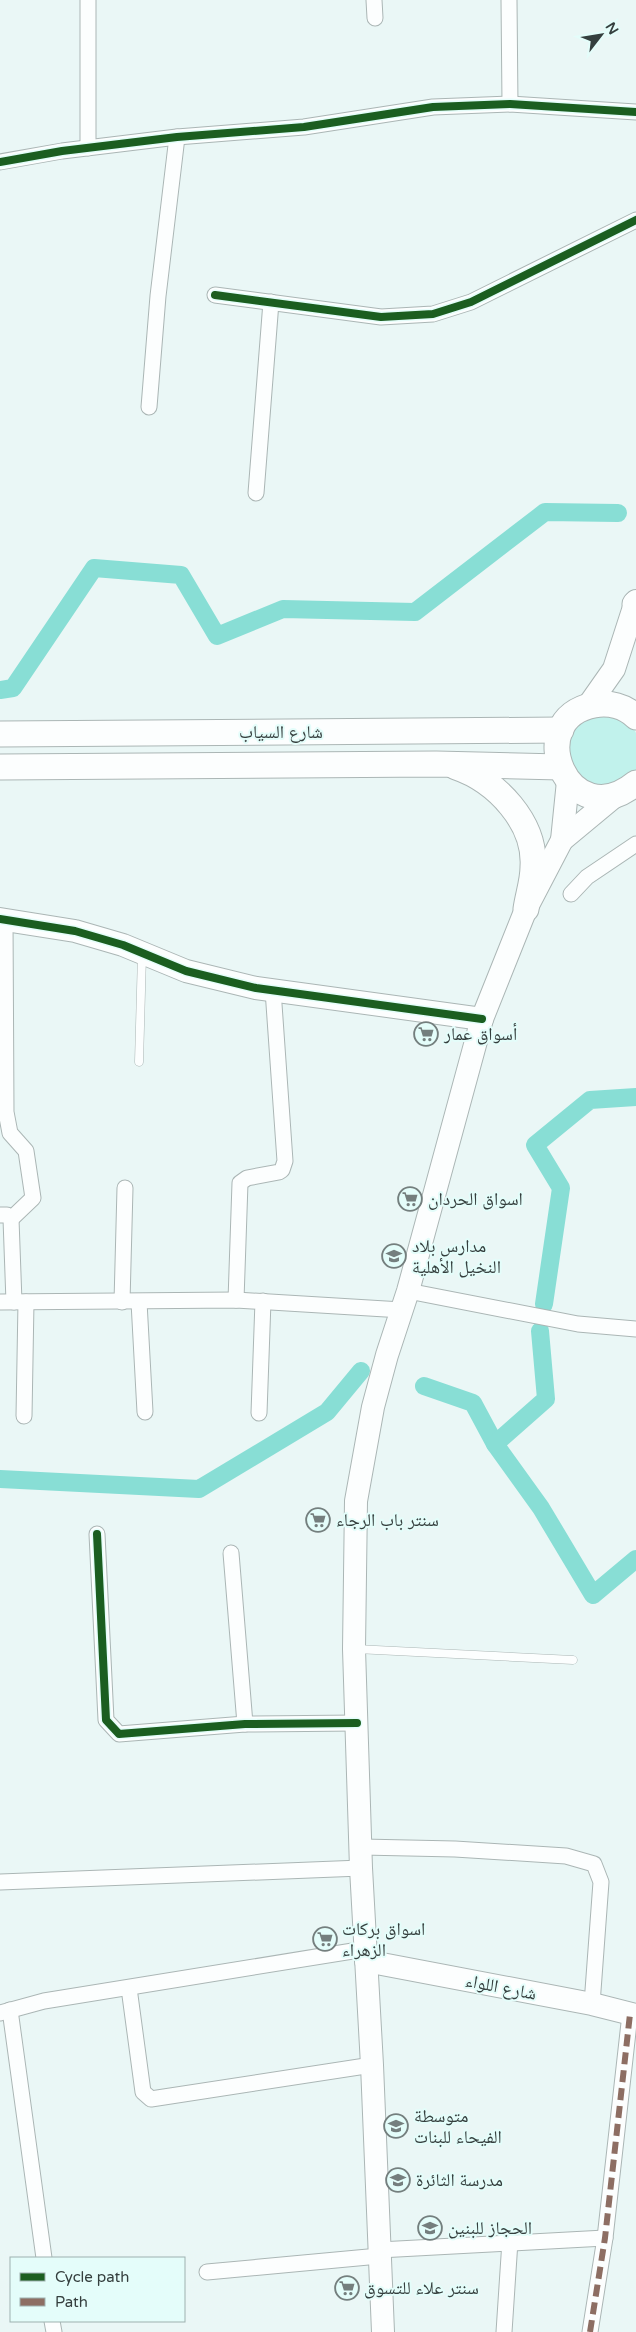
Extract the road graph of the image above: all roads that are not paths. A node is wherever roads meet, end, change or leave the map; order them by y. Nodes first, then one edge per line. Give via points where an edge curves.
1 (88, 0) edge
2 (374, 0) edge
3 (509, 0) edge
4 (375, 18) dead end
5 (510, 104) junction
6 (636, 112) edge
7 (177, 138) junction
8 (88, 148) junction
9 (0, 162) edge
10 (636, 220) edge
11 (215, 296) dead end
12 (271, 302) junction
13 (149, 407) dead end
14 (256, 493) dead end
15 (636, 605) edge
16 (614, 669) junction
17 (588, 706) junction
18 (630, 713) edge
19 (561, 730) junction
20 (0, 734) edge
21 (449, 765) junction
22 (0, 767) edge
23 (564, 774) junction
24 (636, 783) edge
25 (615, 796) junction
26 (562, 840) junction
27 (636, 844) edge
28 (571, 894) dead end
29 (526, 909) junction
30 (2, 919) edge
31 (142, 953) junction
32 (273, 990) junction
33 (482, 1019) junction
34 (139, 1062) dead end
35 (125, 1188) dead end
36 (6, 1217) edge
37 (236, 1300) junction
38 (263, 1301) junction
39 (405, 1301) junction
40 (13, 1302) edge
41 (122, 1302) junction
42 (139, 1302) junction
43 (636, 1330) edge
44 (145, 1412) dead end
45 (259, 1413) dead end
46 (24, 1416) dead end
47 (97, 1534) dead end
48 (231, 1553) dead end
49 (354, 1649) junction
50 (573, 1660) dead end
51 (245, 1724) junction
52 (357, 1724) junction
53 (361, 1858) junction
54 (0, 1882) edge
55 (365, 1955) junction
56 (129, 1988) junction
57 (592, 2004) junction
58 (5, 2012) edge
59 (633, 2015) edge
60 (372, 2065) junction
61 (605, 2238) junction
62 (510, 2242) junction
63 (379, 2253) junction
64 (44, 2257) edge
65 (207, 2272) dead end
66 (383, 2332) edge
67 (504, 2332) edge
68 (590, 2332) edge

1 - 8 street
2 - 4 street
3 - 5 street
5 - 6 street
5 - 7 street via 433,107 304,128
7 - 8 street
7 - 13 street via 158,296
8 - 9 street
10 - 12 street via 471,302 444,312 381,317
11 - 12 street
12 - 14 street
15 - 16 main road
16 - 17 main road
16 - 18 main road
17 - 18 main road via 613,704
17 - 19 main road via 577,711
19 - 20 main road, شارع السياب
19 - 23 main road via 556,748
21 - 22 main road, شارع السياب
21 - 23 main road, شارع السياب
21 - 29 main road via 465,770 495,790 510,805 529,834 533,867
23 - 25 main road via 589,795
23 - 26 main road
24 - 25 main road
25 - 26 main road
26 - 29 main road
27 - 28 street via 587,877
29 - 33 main road
30 - 31 main road via 75,931
30 - 36 street via 6,1112 10,1133 26,1151 33,1198
31 - 32 main road via 186,971
31 - 34 lane
32 - 33 main road
32 - 37 street via 285,1161 279,1172 247,1178 240,1183
33 - 39 main road
35 - 41 street
36 - 40 street
37 - 38 street
37 - 42 street
38 - 39 street
38 - 45 street
39 - 43 street
39 - 49 main road via 373,1407 356,1501
40 - 41 street
40 - 46 street
41 - 42 street
42 - 44 street
47 - 51 street via 106,1720 119,1734
48 - 51 street
49 - 50 lane
49 - 52 main road
51 - 52 street
52 - 53 main road
53 - 54 street
53 - 55 main road
53 - 57 street via 455,1849 566,1856 594,1864 601,1882
55 - 56 street
55 - 57 main road, شارع اللواء
55 - 60 main road
56 - 58 street via 44,2001
56 - 60 street via 143,2092 152,2099
57 - 59 main road, شارع اللواء
58 - 64 street
59 - 61 street
60 - 63 main road
61 - 62 street
61 - 68 street
62 - 63 street
62 - 67 street
63 - 65 street
63 - 66 main road

